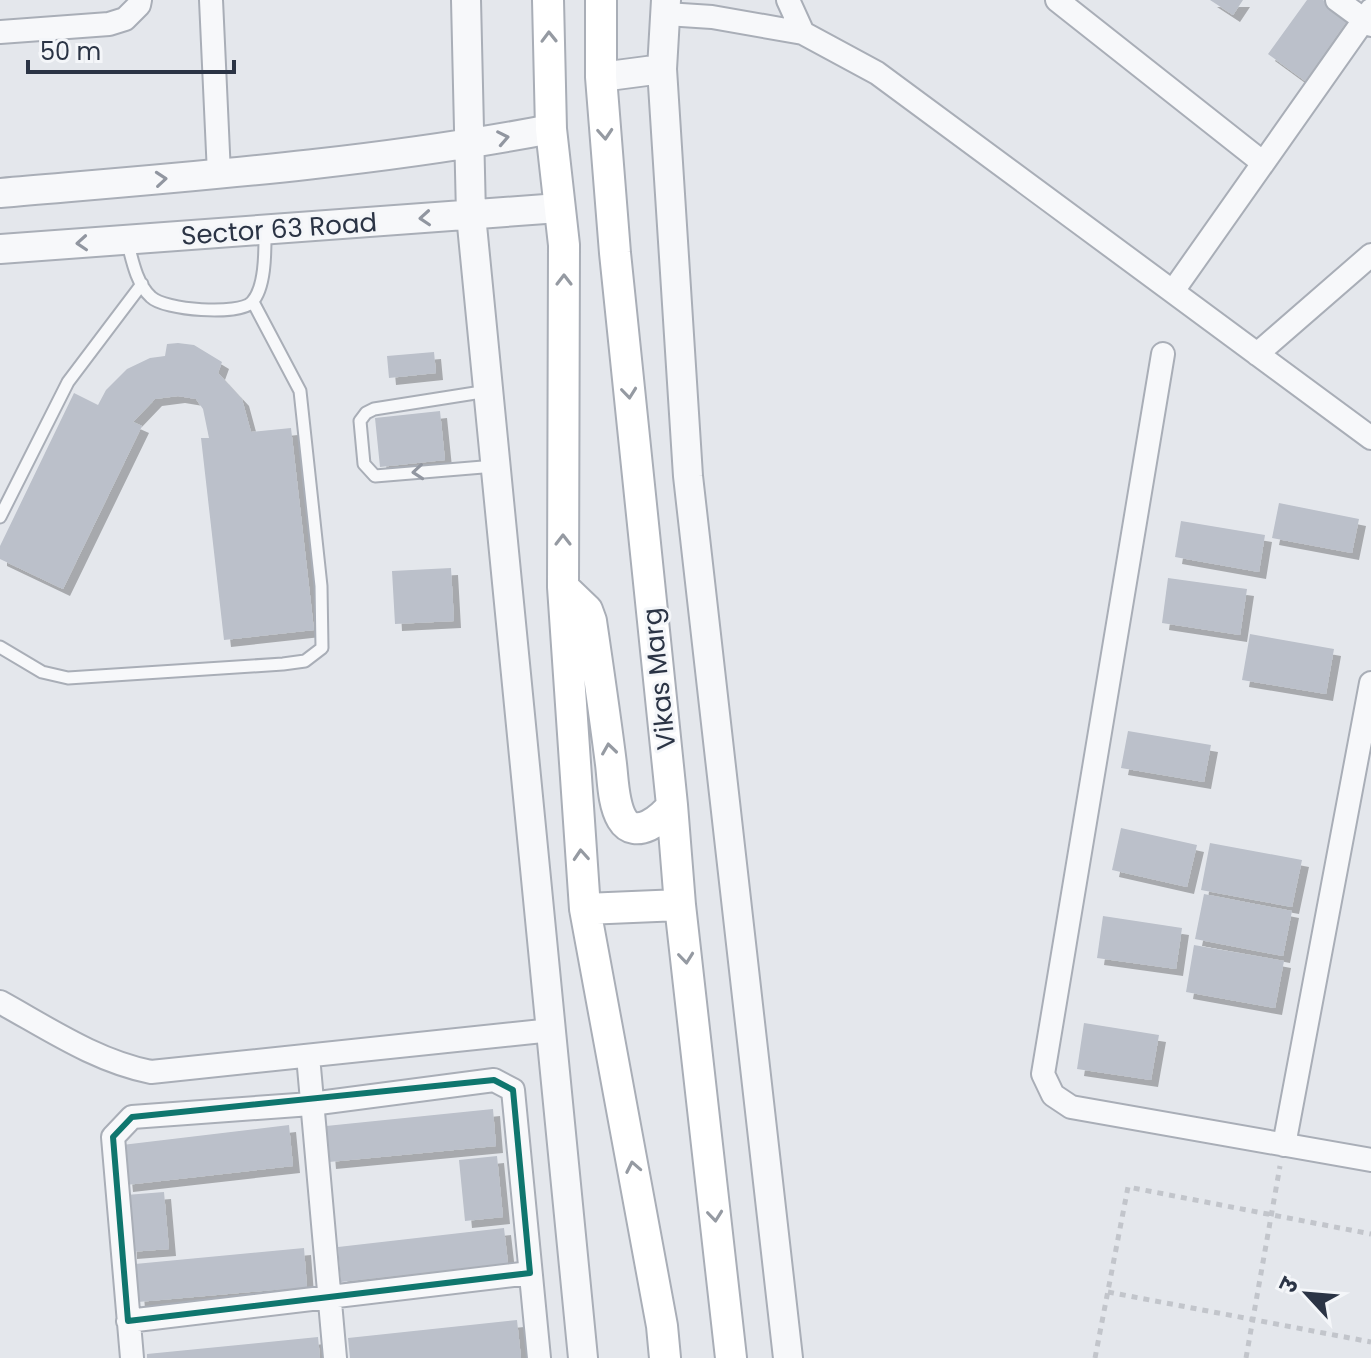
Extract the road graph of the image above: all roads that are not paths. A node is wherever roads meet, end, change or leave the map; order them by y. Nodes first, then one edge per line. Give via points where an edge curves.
1 (140, 0) edge
2 (211, 0) edge
3 (466, 0) edge
4 (548, 0) edge
5 (601, 0) edge
6 (788, 0) edge
7 (1057, 0) edge
8 (1337, 0) edge
9 (666, 7) edge
10 (1369, 18) edge
11 (0, 32) edge
12 (803, 33) junction
13 (662, 69) junction
14 (601, 77) junction
15 (551, 129) junction
16 (468, 145) junction
17 (1262, 162) junction
18 (219, 174) junction
19 (0, 193) edge
20 (559, 208) junction
21 (471, 215) junction
22 (265, 230) junction
23 (127, 240) junction
24 (0, 249) edge
25 (1371, 255) edge
26 (142, 284) junction
27 (1173, 291) junction
28 (253, 302) junction
29 (1163, 354) dead end
30 (1257, 354) junction
31 (488, 391) junction
32 (1371, 438) edge
33 (495, 466) junction
34 (0, 517) edge
35 (563, 587) junction
36 (0, 647) edge
37 (1371, 683) edge
38 (672, 805) junction
39 (680, 905) junction
40 (585, 909) junction
41 (0, 1002) edge
42 (552, 1030) junction
43 (308, 1056) junction
44 (311, 1104) junction
45 (1284, 1145) junction
46 (1371, 1160) edge
47 (530, 1273) junction
48 (329, 1297) junction
49 (128, 1321) junction
50 (662, 1326) junction
51 (132, 1358) edge
52 (335, 1358) edge
53 (539, 1358) edge
54 (583, 1358) edge
55 (653, 1358) edge
56 (665, 1358) edge
57 (731, 1358) edge
58 (788, 1358) edge

1 - 11 street via 125,19 109,24
2 - 18 street
3 - 16 street
15 -> 4 main road
5 - 14 main road, Vikas Marg
6 - 12 street
7 - 17 street
8 - 10 street
9 - 12 street
9 - 13 street
10 - 17 street
12 - 27 street via 877,73
13 - 14 street
13 - 58 street via 688,476
14 -> 38 main road, Vikas Marg
16 -> 15 street
15 - 20 main road
16 - 18 street
16 - 21 street
17 - 27 street
19 -> 18 street
20 - 21 street, Sector 63 Road
35 -> 20 main road via 564,245
21 -> 22 street, Sector 63 Road
21 - 31 street
22 - 23 street, Sector 63 Road
22 - 28 lane via 264,269
23 -> 24 street, Sector 63 Road
23 - 26 lane
25 - 30 street
26 - 28 lane via 151,298 171,306 239,310
26 - 34 lane via 68,382
27 - 30 street
28 - 36 lane via 300,391 321,586 322,648 305,661 283,664 68,678 42,672
29 - 45 street via 1043,1074 1053,1095 1071,1107
30 - 32 street
31 - 33 street
33 -> 31 lane via 375,476 364,464 360,421 366,413
33 - 42 street
38 -> 35 main road via 653,825 635,828 621,818 591,621
40 -> 35 main road
37 - 45 street
38 - 39 main road, Vikas Marg
39 - 40 main road
39 -> 57 main road, Vikas Marg
50 -> 40 main road
41 - 43 street via 90,1052 151,1072
42 - 43 street
42 - 54 street
43 - 44 street
44 - 47 street via 494,1080 513,1090
44 - 48 street
44 - 49 street via 132,1117 113,1137
45 - 46 street
47 - 48 street
47 - 53 street
48 - 49 street
48 - 52 street
49 - 51 street
50 - 55 street
50 - 56 main road

